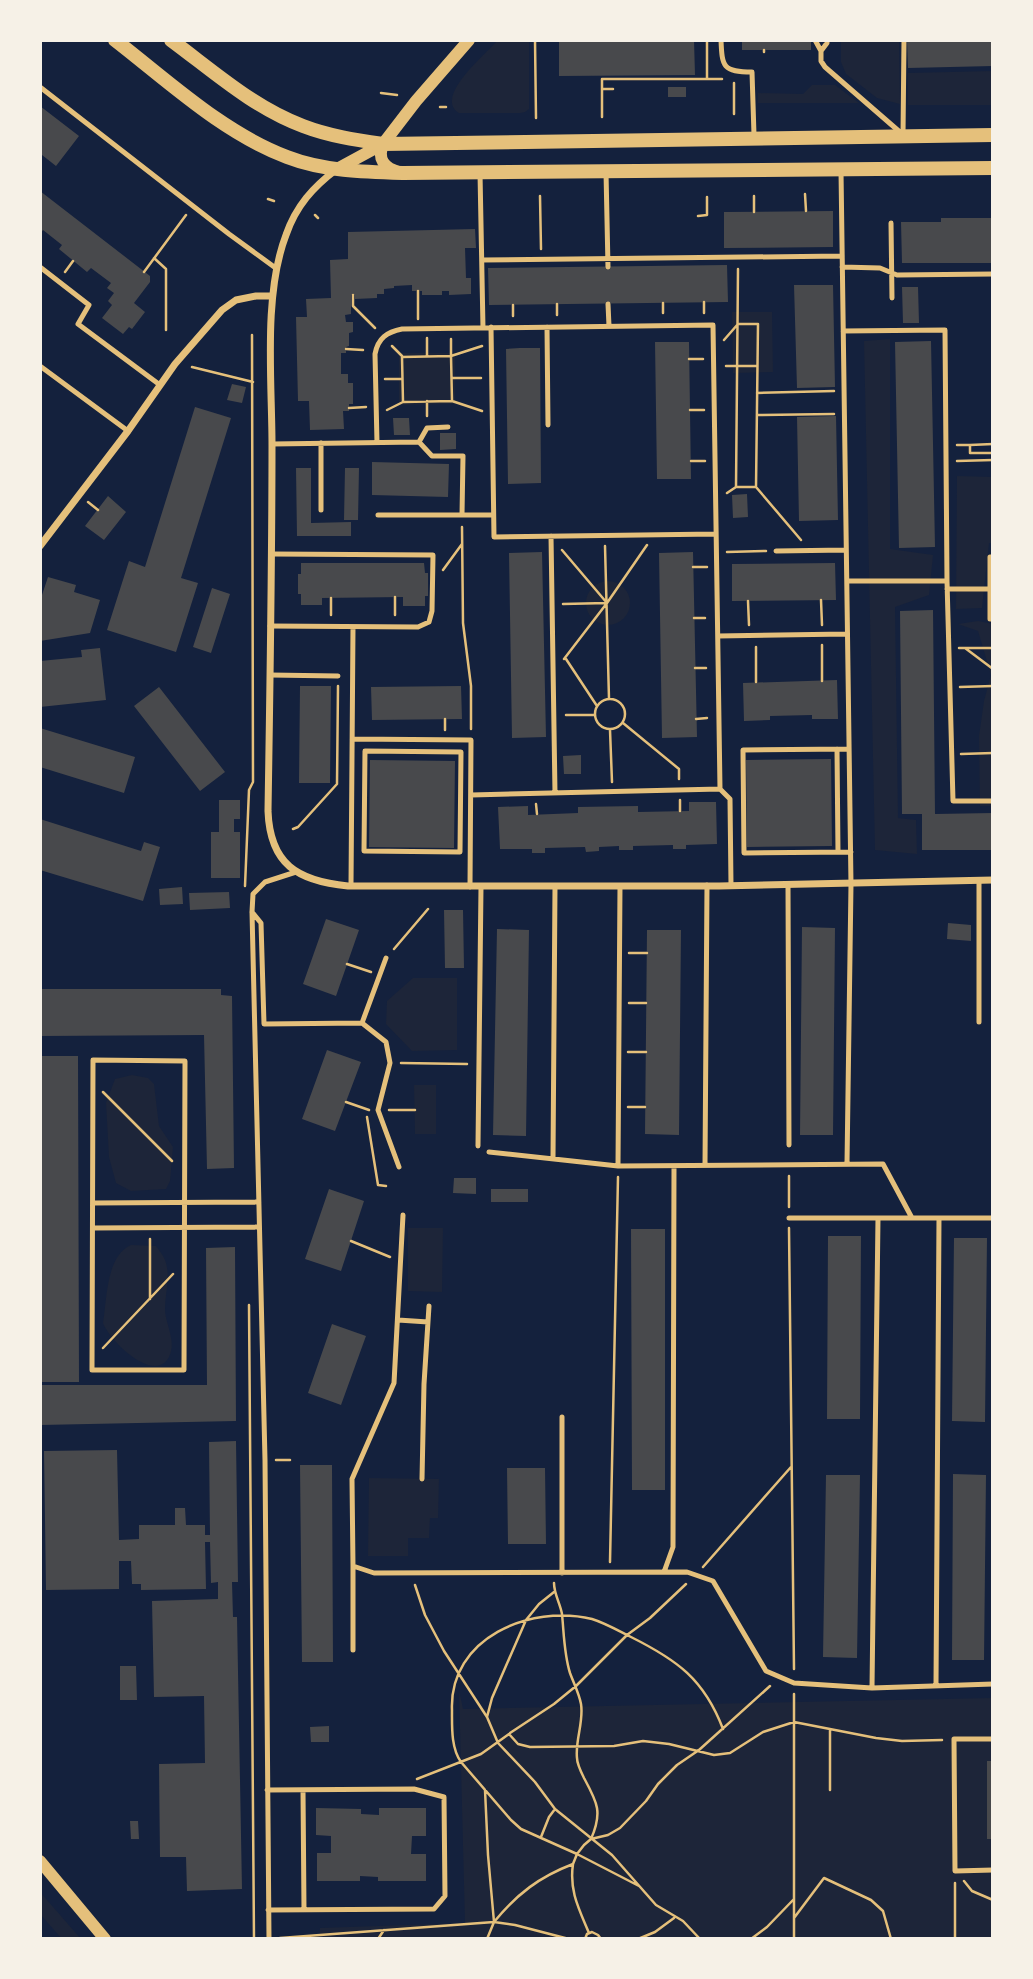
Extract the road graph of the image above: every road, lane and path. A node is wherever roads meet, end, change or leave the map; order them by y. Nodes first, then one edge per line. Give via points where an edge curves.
1 (115, 40) edge
2 (171, 40) edge
3 (469, 40) edge
4 (535, 40) edge
5 (706, 40) edge
6 (721, 40) edge
7 (815, 40) edge
8 (827, 40) edge
9 (904, 40) edge
10 (821, 51) junction
11 (673, 79) junction
12 (707, 79) junction
13 (734, 79) dead end
14 (40, 87) edge
15 (673, 87) dead end
16 (602, 89) junction
17 (613, 89) dead end
18 (734, 89) dead end
19 (381, 93) dead end
20 (397, 95) dead end
21 (440, 107) dead end
22 (446, 107) dead end
23 (734, 114) dead end
24 (536, 117) dead end
25 (602, 117) dead end
26 (903, 135) junction
27 (993, 135) edge
28 (754, 138) junction
29 (383, 144) junction
30 (841, 168) junction
31 (993, 168) edge
32 (337, 169) junction
33 (606, 171) junction
34 (403, 173) junction
35 (480, 173) junction
36 (805, 194) dead end
37 (540, 196) dead end
38 (754, 196) dead end
39 (706, 197) dead end
40 (268, 199) dead end
41 (274, 201) dead end
42 (192, 206) junction
43 (806, 211) dead end
44 (754, 212) dead end
45 (698, 216) dead end
46 (891, 223) dead end
47 (842, 256) junction
48 (738, 257) junction
49 (154, 258) junction
50 (608, 259) junction
51 (482, 260) junction
52 (541, 260) junction
53 (40, 267) edge
54 (608, 267) dead end
55 (842, 267) junction
56 (277, 269) junction
57 (144, 272) dead end
58 (892, 274) junction
59 (993, 274) edge
60 (418, 291) dead end
61 (353, 295) dead end
62 (272, 296) junction
63 (892, 298) dead end
64 (608, 304) dead end
65 (418, 320) dead end
66 (738, 324) junction
67 (609, 326) junction
68 (491, 327) junction
69 (547, 327) junction
70 (451, 328) junction
71 (482, 328) junction
72 (166, 330) dead end
73 (377, 331) dead end
74 (843, 331) junction
75 (491, 342) junction
76 (346, 349) dead end
77 (367, 350) dead end
78 (713, 351) junction
79 (451, 356) junction
80 (40, 366) edge
81 (714, 366) junction
82 (737, 366) junction
83 (757, 366) junction
84 (192, 367) dead end
85 (452, 378) junction
86 (492, 378) junction
87 (253, 382) dead end
88 (160, 385) junction
89 (844, 391) junction
90 (757, 393) junction
91 (427, 401) junction
92 (452, 401) junction
93 (368, 407) dead end
94 (349, 408) dead end
95 (844, 413) junction
96 (492, 414) junction
97 (757, 415) junction
98 (548, 425) dead end
99 (448, 427) dead end
100 (427, 428) junction
101 (128, 431) junction
102 (418, 442) junction
103 (321, 443) junction
104 (377, 443) junction
105 (272, 444) junction
106 (970, 444) junction
107 (993, 444) edge
108 (946, 445) junction
109 (993, 453) edge
110 (993, 460) edge
111 (947, 461) junction
112 (736, 487) junction
113 (756, 487) junction
114 (716, 501) junction
115 (88, 502) dead end
116 (98, 510) dead end
117 (321, 510) dead end
118 (378, 515) dead end
119 (463, 515) junction
120 (494, 515) junction
121 (716, 534) junction
122 (654, 535) junction
123 (551, 536) junction
124 (605, 536) junction
125 (462, 544) junction
126 (40, 546) edge
127 (846, 550) junction
128 (776, 551) joint
129 (810, 551) junction
130 (716, 552) junction
131 (272, 554) junction
132 (993, 557) edge
133 (847, 581) junction
134 (947, 581) junction
135 (432, 584) junction
136 (947, 589) junction
137 (990, 589) junction
138 (395, 597) dead end
139 (331, 598) dead end
140 (748, 601) dead end
141 (607, 603) junction
142 (552, 604) junction
143 (993, 619) edge
144 (270, 626) junction
145 (331, 626) junction
146 (395, 626) junction
147 (353, 627) junction
148 (848, 634) junction
149 (752, 635) junction
150 (718, 636) junction
151 (949, 648) junction
152 (965, 648) junction
153 (993, 648) edge
154 (993, 669) edge
155 (270, 675) junction
156 (338, 676) joint
157 (756, 682) dead end
158 (993, 686) edge
159 (950, 687) junction
160 (609, 699) junction
161 (331, 706) dead end
162 (597, 706) junction
163 (337, 707) junction
164 (554, 715) junction
165 (594, 715) junction
166 (623, 723) junction
167 (610, 730) junction
168 (352, 738) junction
169 (471, 740) junction
170 (837, 749) junction
171 (849, 749) junction
172 (993, 753) edge
173 (951, 754) junction
174 (331, 760) dead end
175 (337, 760) junction
176 (720, 789) junction
177 (680, 790) junction
178 (612, 792) junction
179 (555, 793) junction
180 (471, 795) junction
181 (993, 801) edge
182 (293, 829) dead end
183 (364, 851) junction
184 (460, 852) junction
185 (470, 852) junction
186 (838, 852) junction
187 (851, 852) junction
188 (351, 856) junction
189 (296, 872) junction
190 (993, 880) edge
191 (979, 881) junction
192 (851, 884) junction
193 (707, 885) junction
194 (788, 885) junction
195 (351, 886) junction
196 (620, 886) junction
197 (731, 886) junction
198 (470, 887) junction
199 (481, 887) junction
200 (555, 887) junction
201 (428, 909) dead end
202 (252, 912) junction
203 (620, 952) junction
204 (647, 953) dead end
205 (386, 958) joint
206 (347, 964) dead end
207 (379, 976) junction
208 (619, 1003) junction
209 (646, 1003) dead end
210 (979, 1022) dead end
211 (362, 1023) junction
212 (619, 1052) junction
213 (646, 1052) dead end
214 (390, 1063) junction
215 (479, 1064) junction
216 (93, 1079) junction
217 (618, 1107) junction
218 (645, 1107) dead end
219 (366, 1110) dead end
220 (789, 1145) dead end
221 (478, 1146) dead end
222 (489, 1152) dead end
223 (553, 1159) junction
224 (848, 1164) junction
225 (789, 1165) junction
226 (618, 1166) junction
227 (674, 1166) junction
228 (705, 1166) junction
229 (399, 1167) dead end
230 (185, 1174) junction
231 (386, 1186) dead end
232 (259, 1202) junction
233 (93, 1203) junction
234 (185, 1203) junction
235 (403, 1215) dead end
236 (789, 1218) junction
237 (878, 1218) junction
238 (912, 1218) junction
239 (939, 1218) junction
240 (993, 1218) edge
241 (185, 1227) junction
242 (260, 1227) junction
243 (93, 1228) junction
244 (150, 1228) junction
245 (351, 1241) dead end
246 (401, 1261) junction
247 (184, 1262) junction
248 (149, 1298) junction
249 (429, 1306) dead end
250 (398, 1321) junction
251 (428, 1322) junction
252 (92, 1361) junction
253 (562, 1417) dead end
254 (791, 1468) junction
255 (422, 1479) dead end
256 (353, 1566) junction
257 (610, 1572) junction
258 (664, 1572) junction
259 (554, 1573) junction
260 (562, 1573) junction
261 (411, 1574) junction
262 (695, 1575) junction
263 (554, 1592) junction
264 (562, 1616) junction
265 (526, 1620) junction
266 (627, 1635) junction
267 (353, 1650) dead end
268 (458, 1673) junction
269 (779, 1677) junction
270 (794, 1683) junction
271 (993, 1685) edge
272 (576, 1686) junction
273 (936, 1686) junction
274 (872, 1688) junction
275 (487, 1717) junction
276 (794, 1722) junction
277 (723, 1729) junction
278 (830, 1729) junction
279 (509, 1734) junction
280 (954, 1739) junction
281 (993, 1739) edge
282 (498, 1743) junction
283 (578, 1746) junction
284 (699, 1750) junction
285 (461, 1762) junction
286 (414, 1789) junction
287 (267, 1790) junction
288 (303, 1790) junction
289 (485, 1790) junction
290 (830, 1790) dead end
291 (555, 1809) junction
292 (541, 1837) junction
293 (591, 1839) junction
294 (577, 1854) junction
295 (40, 1861) edge
296 (573, 1864) junction
297 (993, 1870) edge
298 (639, 1886) junction
299 (794, 1899) junction
300 (993, 1900) edge
301 (268, 1910) junction
302 (304, 1910) junction
303 (676, 1917) junction
304 (794, 1917) junction
305 (494, 1923) junction
306 (384, 1930) junction
307 (355, 1933) junction
308 (589, 1933) junction
309 (106, 1939) edge
310 (271, 1939) edge
311 (358, 1939) edge
312 (377, 1939) edge
313 (487, 1939) edge
314 (569, 1939) edge
315 (585, 1939) edge
316 (600, 1939) edge
317 (638, 1939) edge
318 (700, 1939) edge
319 (751, 1939) edge
320 (794, 1939) edge
321 (891, 1939) edge
322 (955, 1939) edge

1 - 32 main road via 242,135 288,158
2 - 29 main road via 280,116 321,132
3 - 29 street
4 - 24 path
5 - 12 path
6 - 28 lane via 725,68 752,72
7 - 10 lane
8 - 10 lane
9 - 26 lane
10 - 26 lane via 825,67
11 - 12 path
11 - 15 path
11 - 16 path via 602,79
12 - 13 path
14 - 42 lane
16 - 17 path
16 - 25 path
18 - 23 path
19 - 20 path
21 - 22 path
26 - 27 main road
26 - 28 main road
28 - 29 main road
29 - 32 street
29 - 34 street via 380,151 385,166
30 - 31 main road
30 - 33 main road
30 - 47 lane
32 - 34 main road
32 - 56 street via 297,209
33 - 35 main road
33 - 50 lane
34 - 35 main road
35 - 51 lane
36 - 43 path
37 - 52 path
38 - 44 path
39 - 45 path via 707,215
40 - 41 path
42 - 49 path
42 - 56 lane
46 - 58 lane
47 - 48 lane
47 - 55 lane
48 - 50 lane
48 - 66 path
49 - 57 path
49 - 72 path via 166,268
50 - 52 lane
50 - 54 lane
51 - 52 lane
51 - 71 lane
53 - 88 lane via 89,306 78,324
55 - 58 lane via 880,268
55 - 74 lane
56 - 62 street
58 - 59 lane
58 - 63 lane
60 - 65 path
61 - 73 path via 353,306
62 - 88 street via 236,300 222,310
62 - 105 street
64 - 67 lane
66 - 78 path
66 - 82 path
66 - 83 path via 758,324
67 - 69 lane
67 - 78 lane via 713,325
68 - 69 lane
68 - 71 lane
68 - 75 lane
69 - 98 lane
70 - 71 lane
70 - 79 path
70 - 104 lane via 391,331 377,344
74 - 89 lane
74 - 108 lane via 945,330
75 - 79 path
75 - 86 lane
76 - 77 path
78 - 81 lane
79 - 85 path
79 - 91 path via 402,356 402,402
80 - 101 lane
81 - 82 path
81 - 114 lane
82 - 83 path
82 - 112 path
83 - 90 path
84 - 87 path
85 - 86 path
85 - 92 path
86 - 96 lane
88 - 101 street
89 - 90 path
89 - 95 lane
90 - 97 path
91 - 92 path
91 - 100 path
92 - 96 path
93 - 94 path
95 - 97 path
95 - 127 lane
96 - 120 lane
97 - 113 path
99 - 100 lane
100 - 102 lane
101 - 126 street
102 - 104 lane
102 - 119 lane via 432,456 463,456
103 - 104 lane
103 - 105 lane
103 - 117 lane
105 - 131 street
106 - 107 path
106 - 108 path
106 - 109 path via 970,453
108 - 111 lane
110 - 111 path
111 - 134 lane
112 - 113 path
112 - 114 path
113 - 129 path
114 - 121 lane
115 - 116 path
118 - 119 lane
119 - 120 lane
119 - 125 path
120 - 123 lane via 494,537
121 - 122 lane
121 - 130 lane
122 - 124 lane
122 - 141 path
123 - 124 lane
123 - 141 path
123 - 142 lane
124 - 141 path
125 - 135 path
125 - 169 path
127 - 129 lane
127 - 133 lane
128 - 129 lane
128 - 130 path
130 - 150 lane
131 - 135 lane via 433,555
131 - 144 street
132 - 137 lane
133 - 134 lane
133 - 148 lane
134 - 136 lane
135 - 146 lane via 429,622 418,627
136 - 137 lane
136 - 151 lane
137 - 143 lane
138 - 146 path
139 - 145 path
140 - 149 path
141 - 142 path
141 - 160 path
141 - 162 path via 566,659
142 - 164 lane
144 - 145 lane
144 - 155 street
145 - 147 lane
146 - 147 lane
147 - 168 lane
148 - 149 lane
148 - 171 lane
149 - 150 lane
149 - 157 path
150 - 176 lane
151 - 152 path
151 - 159 lane
152 - 153 path
152 - 154 path
155 - 156 lane
155 - 189 street via 269,830 274,847
156 - 163 path
158 - 159 path
159 - 173 lane
160 - 162 path
160 - 166 path via 622,705
161 - 163 path
162 - 165 path
163 - 175 path
164 - 165 path
164 - 179 lane
165 - 167 path via 598,724
166 - 167 path
166 - 177 path via 679,769
167 - 178 path
168 - 169 lane
168 - 188 lane
169 - 180 lane
170 - 171 lane
170 - 186 lane
170 - 186 lane via 743,750 743,840 744,853
171 - 187 lane
172 - 173 path
173 - 181 lane via 953,801
174 - 175 path
175 - 182 path via 337,784
176 - 177 lane
176 - 197 lane via 730,799
177 - 178 lane
178 - 179 lane
179 - 180 lane
180 - 185 lane
183 - 184 lane
183 - 184 lane via 365,751 379,751 461,752
183 - 188 lane
184 - 185 lane
185 - 198 lane
186 - 187 lane
187 - 192 lane
188 - 195 lane
189 - 195 street
189 - 202 lane via 264,882 253,894
190 - 191 street
191 - 192 street
191 - 210 lane
192 - 194 street
192 - 224 lane
193 - 196 street
193 - 197 street
193 - 228 lane
194 - 197 street
194 - 220 lane
195 - 198 street
196 - 200 street
196 - 203 lane
198 - 199 street
199 - 200 street
199 - 215 lane
200 - 223 lane
201 - 205 path
202 - 211 lane via 261,923 264,1024
202 - 232 lane
203 - 204 path
203 - 208 lane
205 - 207 lane
206 - 207 path
207 - 211 lane
208 - 209 path
208 - 212 lane
211 - 214 lane via 386,1042
212 - 213 path
212 - 217 lane
214 - 215 path
214 - 229 lane via 379,1110
215 - 221 lane
216 - 230 path
216 - 230 lane via 93,1060 185,1061
216 - 233 lane
217 - 218 path
217 - 226 lane
219 - 231 path via 378,1185
222 - 223 lane
223 - 226 lane
224 - 225 lane
224 - 238 lane via 883,1164
225 - 228 lane
225 - 236 path
226 - 227 lane
226 - 257 path
227 - 228 lane
227 - 258 lane via 673,1547
230 - 234 lane
232 - 234 lane
232 - 242 lane
233 - 234 lane
233 - 243 lane
234 - 241 lane
235 - 246 lane
236 - 237 lane
236 - 254 path
237 - 238 lane
237 - 274 lane
238 - 239 lane
239 - 240 lane
239 - 273 lane
241 - 242 lane
241 - 244 lane
241 - 247 lane
242 - 287 lane
243 - 244 lane
243 - 252 lane
244 - 248 path
245 - 246 path
246 - 250 lane
247 - 248 path
247 - 252 lane via 184,1370 92,1370
248 - 252 path
249 - 251 lane
250 - 251 lane
250 - 256 lane via 394,1383 352,1479
251 - 255 lane
253 - 260 lane
254 - 262 path
254 - 270 path
256 - 261 lane via 374,1573
256 - 267 lane
257 - 258 lane
257 - 260 lane
258 - 262 lane
259 - 260 lane
259 - 261 lane
259 - 263 path
261 - 268 path via 425,1615
262 - 266 path
262 - 269 lane via 713,1581 766,1671
263 - 264 path
263 - 265 path
264 - 265 path
264 - 266 path via 592,1619
264 - 272 path via 564,1646
265 - 268 path via 483,1640
265 - 275 path
266 - 272 path
266 - 277 path via 675,1661 715,1710
268 - 275 path
268 - 285 path via 451,1697 455,1753
269 - 270 lane
269 - 277 path
270 - 274 lane
270 - 276 path
271 - 273 lane
272 - 279 path
272 - 283 path via 582,1716
273 - 274 lane
275 - 282 path
276 - 278 path
276 - 284 path via 763,1732 730,1753 713,1755
276 - 299 path
277 - 284 path
278 - 280 path via 902,1741
278 - 290 path
279 - 282 path
279 - 283 path via 518,1744 530,1747
280 - 281 lane
280 - 297 lane via 955,1871
282 - 285 path
282 - 291 path
283 - 284 path via 643,1741
283 - 293 path via 577,1758 599,1813
284 - 293 path via 658,1784 621,1828
285 - 286 path via 418,1778
285 - 289 path
286 - 288 lane
286 - 302 lane via 444,1797 445,1896 434,1909
287 - 288 lane
287 - 301 lane
288 - 302 lane
289 - 292 path via 521,1829
289 - 305 path
291 - 292 path
291 - 293 path
292 - 294 path
293 - 294 path
293 - 298 path
294 - 296 path
294 - 298 path
295 - 309 street
296 - 305 path via 528,1887
296 - 308 path via 570,1880
298 - 303 path via 656,1905
299 - 304 path
299 - 319 path
300 - 322 path via 955,1879
301 - 302 lane
301 - 310 lane
303 - 317 path
303 - 318 path
304 - 320 path
304 - 321 path via 824,1878 872,1900 883,1911
305 - 306 path
305 - 313 path
305 - 314 path
306 - 307 path
306 - 312 path
307 - 310 path
307 - 311 path
308 - 315 path
308 - 316 path

